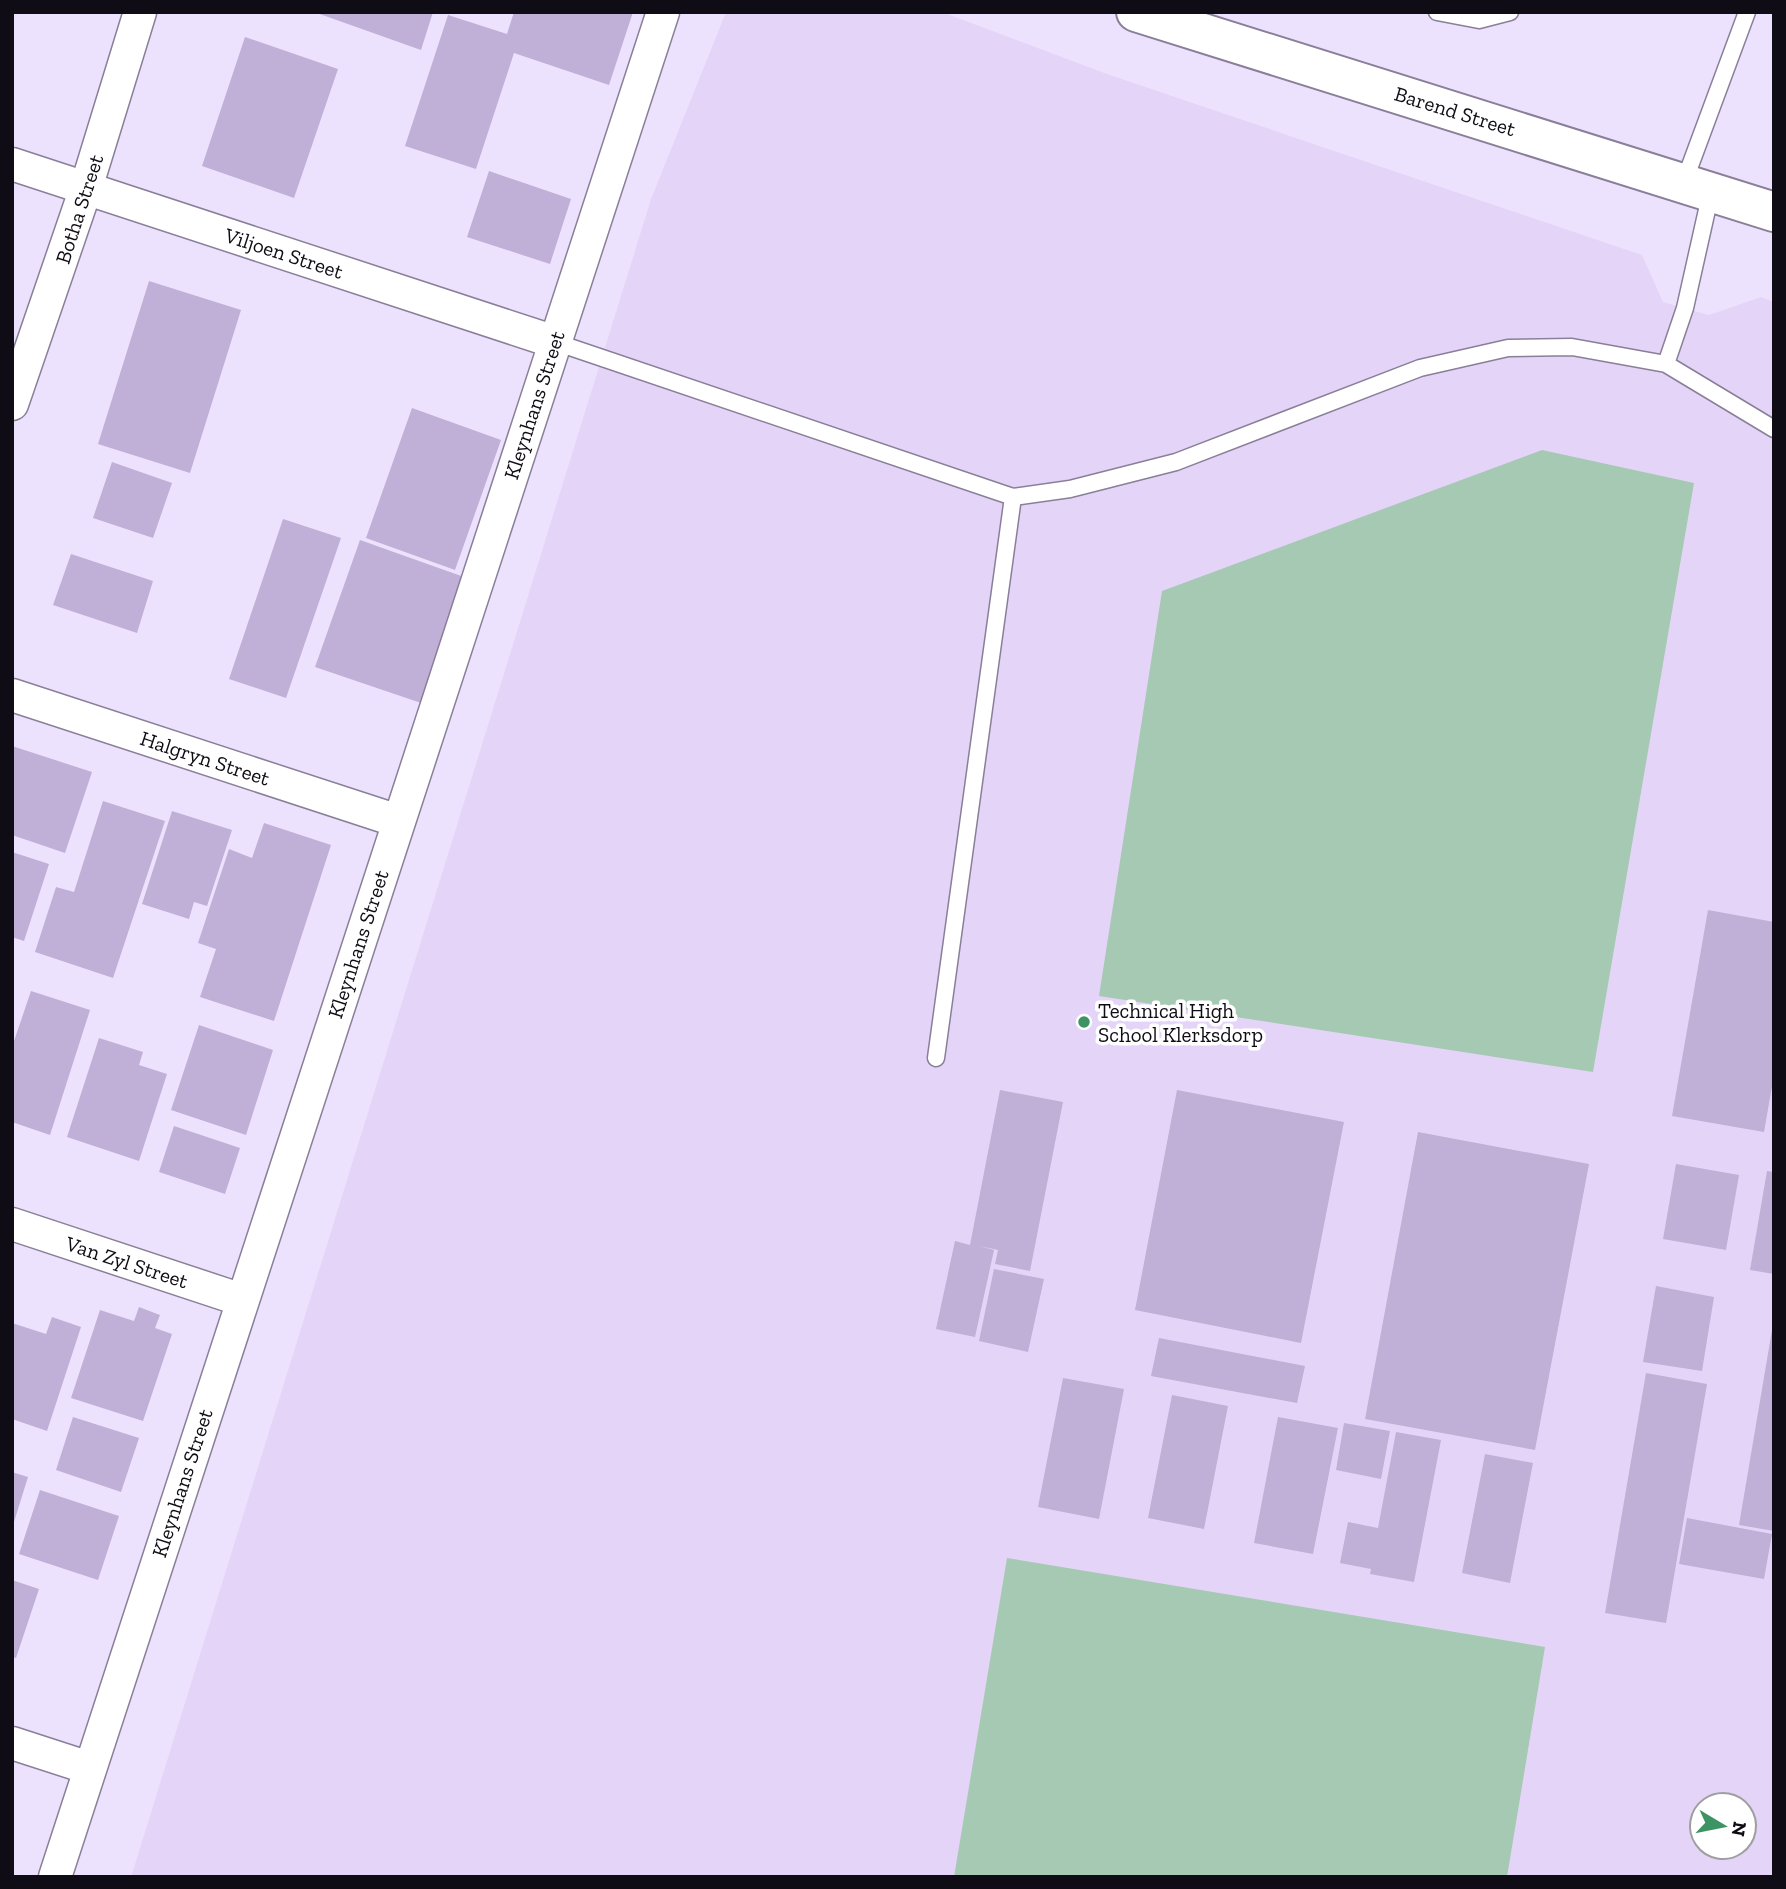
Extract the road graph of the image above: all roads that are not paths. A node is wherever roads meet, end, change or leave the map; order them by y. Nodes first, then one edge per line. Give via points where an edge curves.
1 (140, 12) edge
2 (663, 12) edge
3 (1437, 12) edge
4 (1510, 12) edge
5 (1747, 12) edge
6 (1141, 13) edge
7 (12, 164) edge
8 (1697, 187) junction
9 (86, 188) junction
10 (1774, 212) edge
11 (555, 342) junction
12 (1666, 365) junction
13 (12, 404) edge
14 (1774, 429) edge
15 (1013, 497) junction
16 (12, 695) edge
17 (398, 821) junction
18 (936, 1058) dead end
19 (12, 1224) edge
20 (242, 1300) junction
21 (12, 1743) edge
22 (89, 1768) junction
23 (55, 1877) edge

1 - 9 street, Botha Street
2 - 11 street, Kleynhans Street
3 - 4 lane via 1479,20
5 - 8 lane
6 - 8 street, Barend Street
7 - 9 street, Viljoen Street
8 - 10 street, Barend Street
8 - 12 lane via 1685,308
9 - 11 street, Viljoen Street
9 - 13 street, Botha Street
11 - 15 lane
11 - 17 street, Kleynhans Street
12 - 14 lane
12 - 15 lane via 1572,347 1508,348 1420,368 1176,462 1070,489
15 - 18 lane
16 - 17 street, Halgryn Street
17 - 20 street, Kleynhans Street
19 - 20 street, Van Zyl Street
20 - 22 street, Kleynhans Street
21 - 22 street
22 - 23 street, Kleynhans Street

